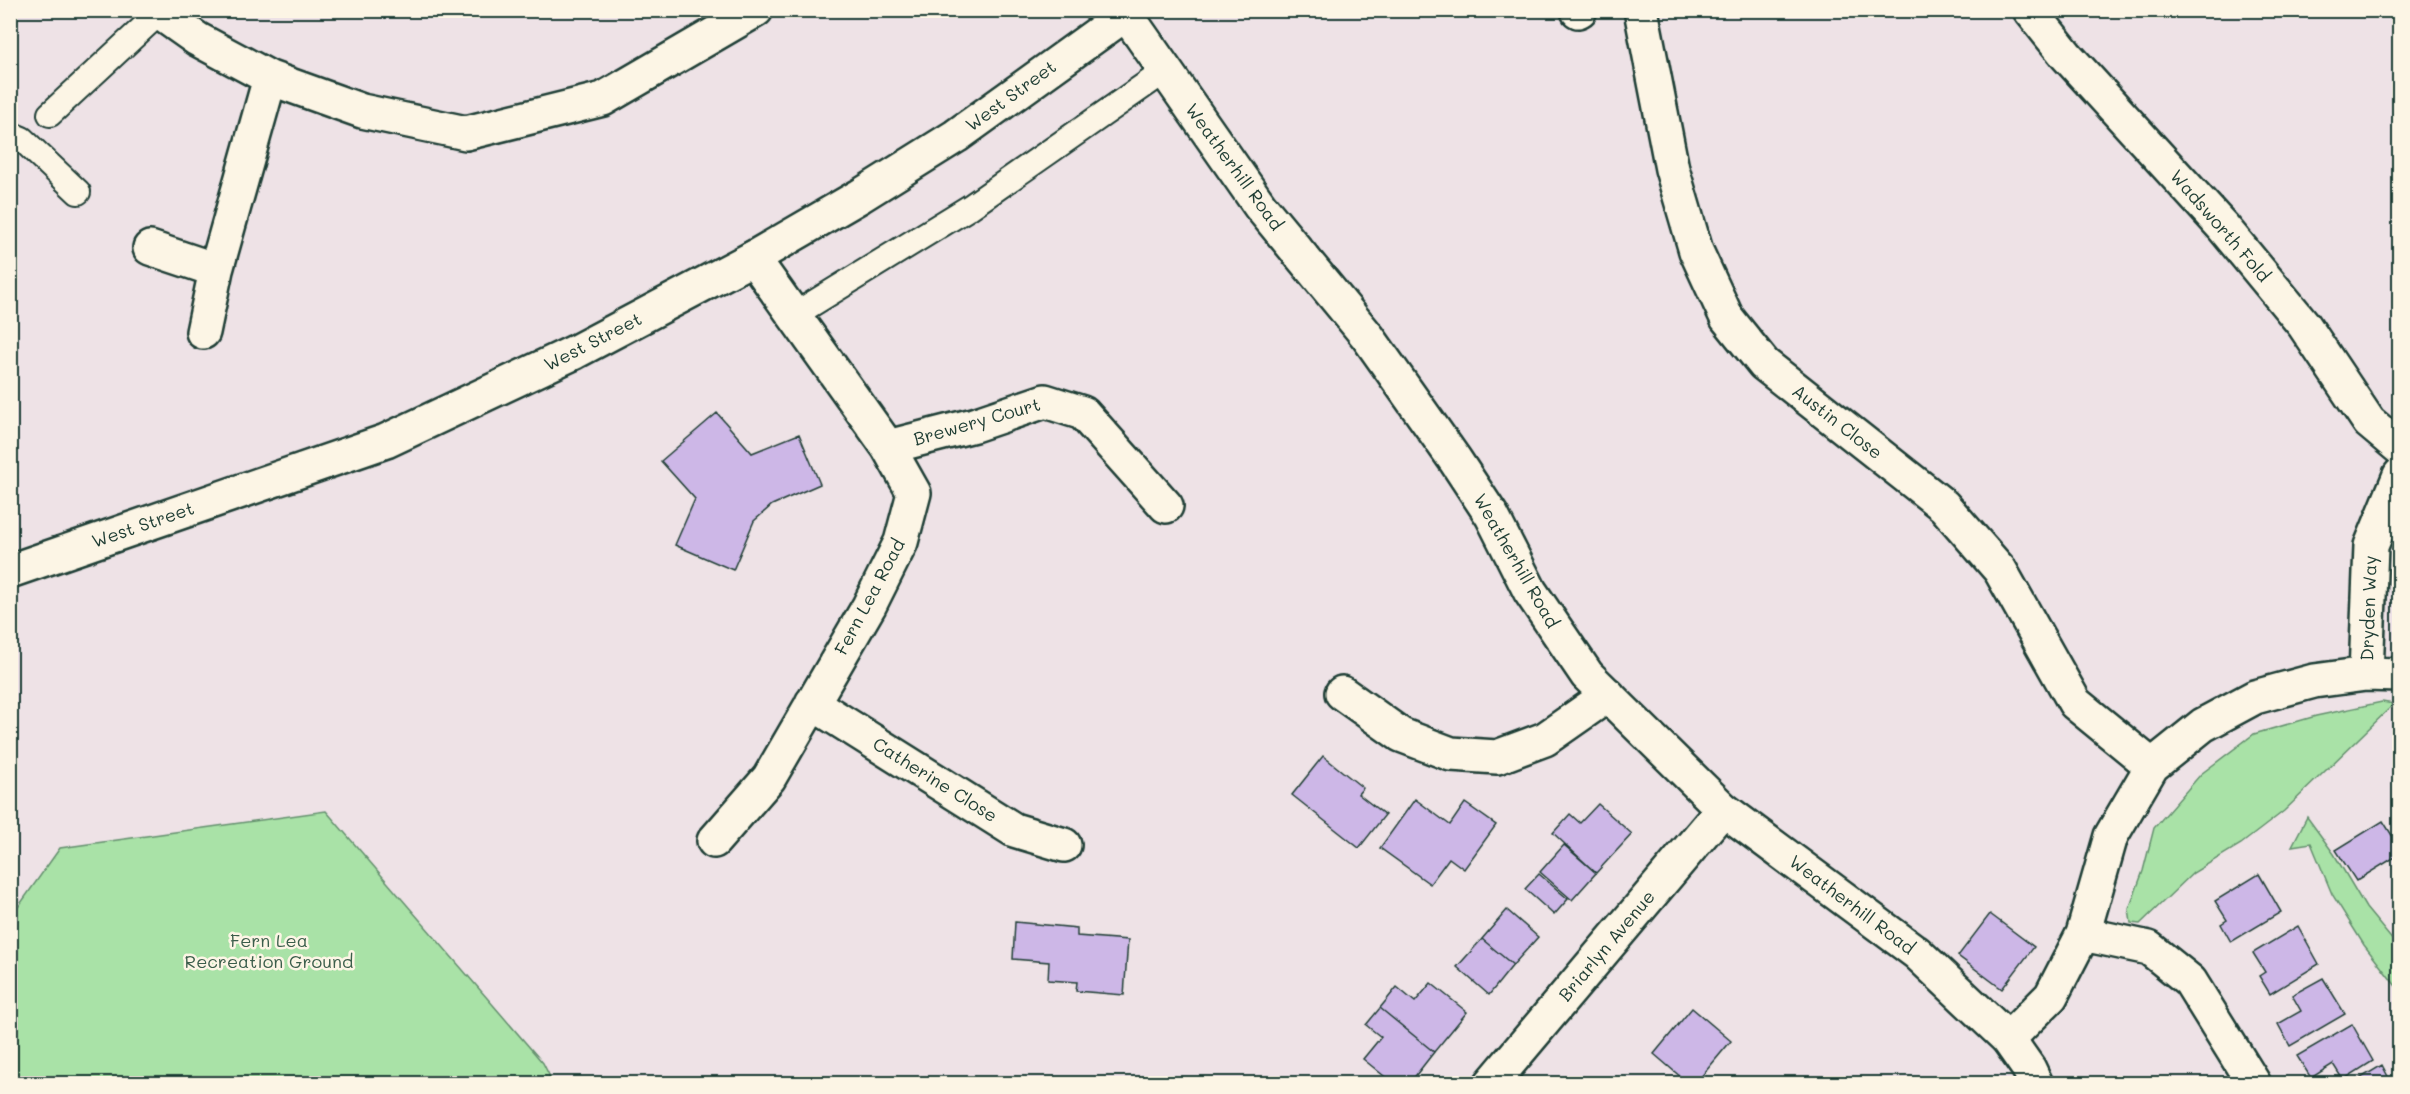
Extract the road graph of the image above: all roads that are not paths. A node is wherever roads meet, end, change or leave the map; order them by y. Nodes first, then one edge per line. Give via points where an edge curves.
1 (756, 10) edge
2 (1641, 10) edge
3 (2031, 10) edge
4 (158, 12) edge
5 (1128, 12) edge
6 (1165, 71) junction
7 (270, 78) junction
8 (50, 114) dead end
9 (10, 134) edge
10 (78, 192) dead end
11 (150, 248) dead end
12 (753, 258) junction
13 (216, 270) junction
14 (794, 315) junction
15 (203, 332) dead end
16 (888, 447) junction
17 (2400, 448) edge
18 (2400, 475) edge
19 (1166, 507) dead end
20 (10, 571) edge
21 (2366, 674) junction
22 (2400, 675) edge
23 (1342, 693) dead end
24 (1608, 695) junction
25 (812, 703) junction
26 (2152, 766) junction
27 (1724, 809) junction
28 (714, 841) dead end
29 (1064, 845) dead end
30 (2083, 934) junction
31 (2008, 1039) junction
32 (1491, 1083) edge
33 (2036, 1083) edge
34 (2254, 1083) edge

1 - 7 street via 603,99 466,133 362,111
2 - 26 street, Austin Close via 1672,169 1696,251 1727,318 1764,364 1944,506 2000,570 2075,703
3 - 17 street, Wadsworth Fold via 2066,55 2223,227 2304,325 2368,422
4 - 7 street via 197,39
4 - 8 lane
5 - 6 street, Weatherhill Road
5 - 12 street, West Street via 956,136
6 - 14 lane via 970,207
6 - 24 street, Weatherhill Road via 1260,206 1368,338 1492,516 1530,591 1587,675
7 - 13 street
9 - 10 lane via 22,139
11 - 13 street
12 - 14 street, Fern Lea Road
12 - 20 street, West Street via 575,352 386,441
13 - 15 street
14 - 16 street, Fern Lea Road
16 - 19 street, Brewery Court via 974,425 1045,401 1083,413
16 - 25 street, Fern Lea Road via 915,493 902,542
18 - 21 street, Dryden Way via 2371,546
21 - 22 street
21 - 26 street via 2314,681 2255,697 2203,725
23 - 24 street via 1401,735 1451,754 1497,757 1545,739
24 - 27 street, Weatherhill Road
25 - 28 street, Fern Lea Road via 769,778
25 - 29 street, Catherine Close via 1014,830
26 - 30 street via 2111,836
27 - 31 street, Weatherhill Road via 1917,953
27 - 32 street, Briarlyn Avenue
30 - 31 street via 2051,996
30 - 34 street via 2149,948 2190,981
31 - 33 street, Weatherhill Road

